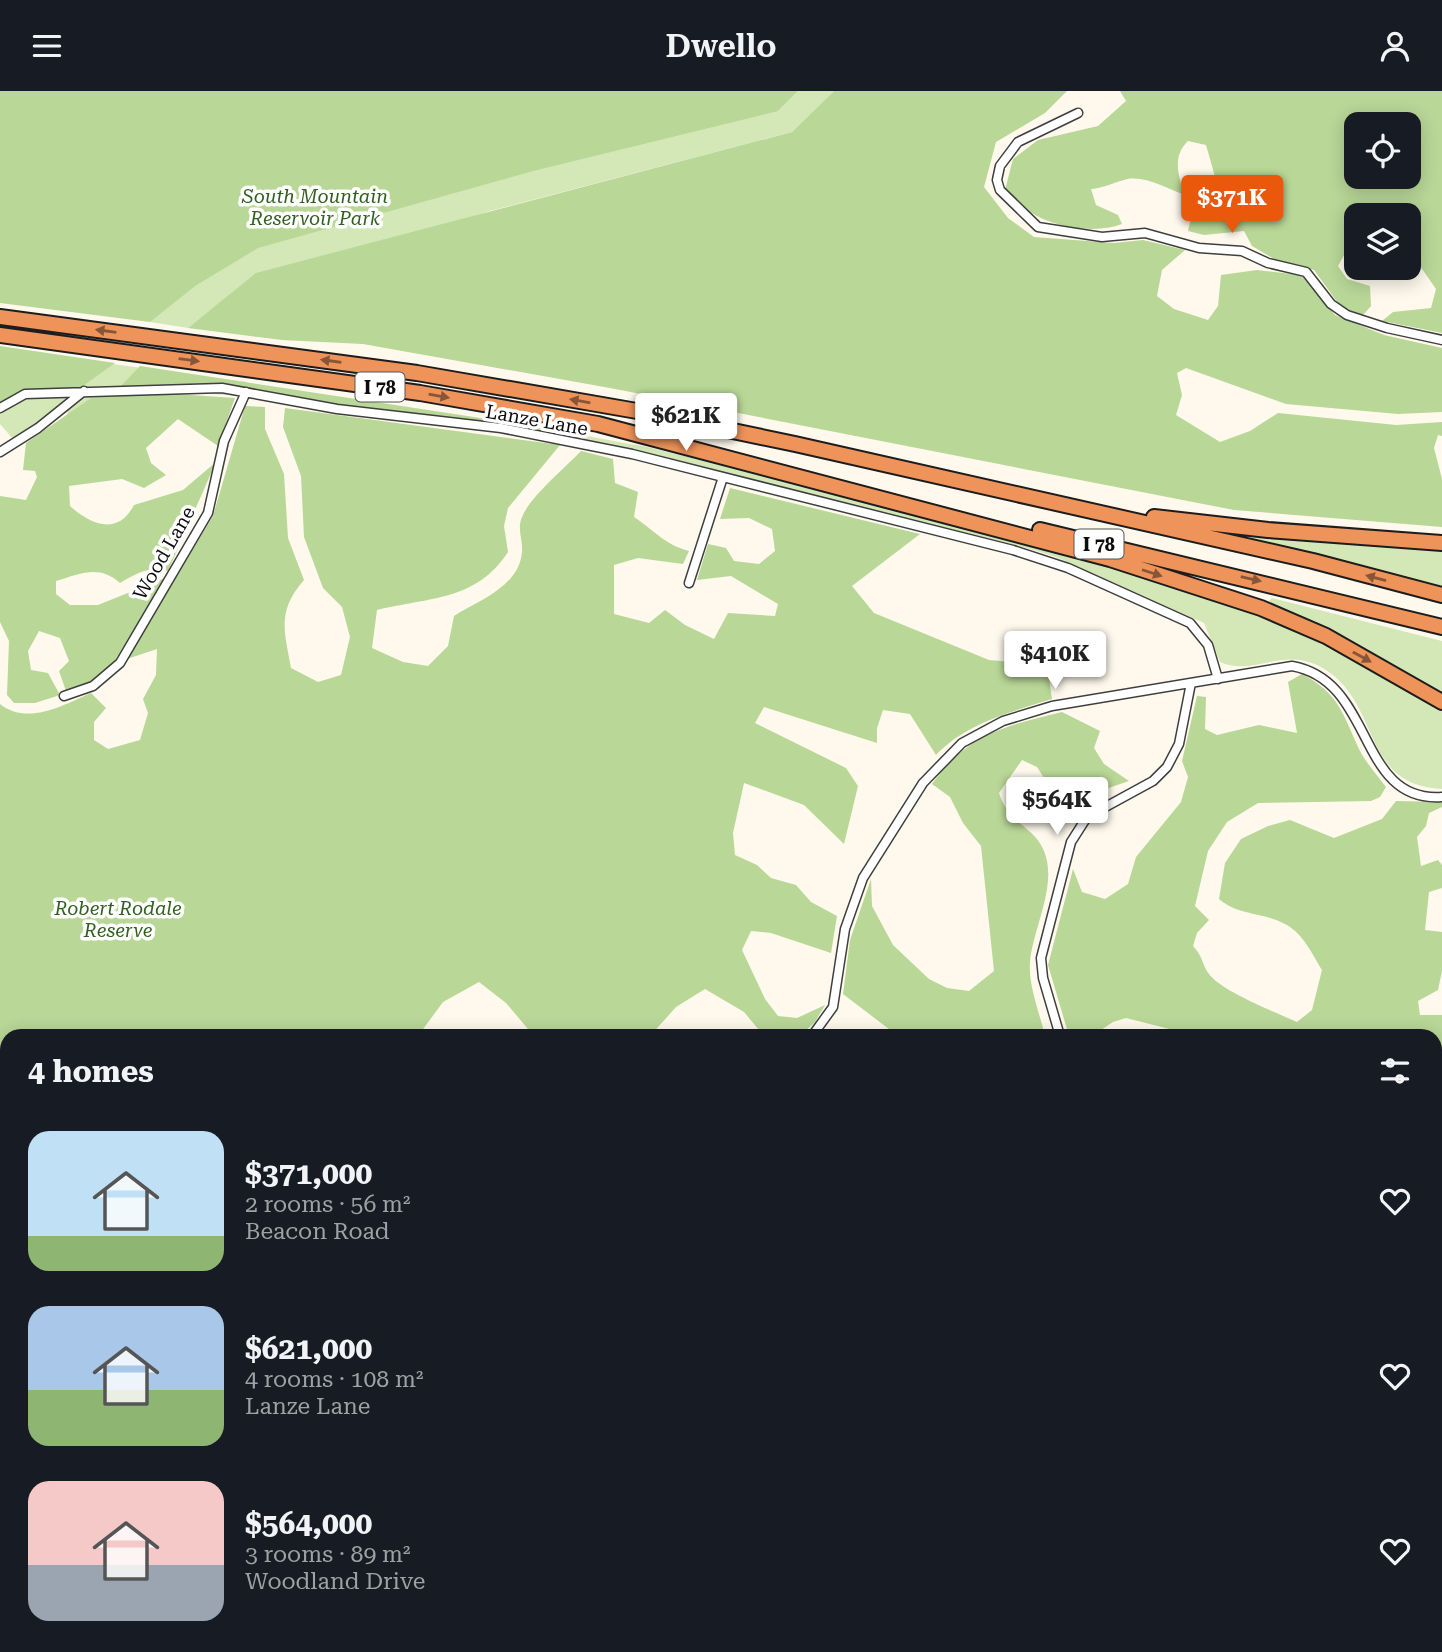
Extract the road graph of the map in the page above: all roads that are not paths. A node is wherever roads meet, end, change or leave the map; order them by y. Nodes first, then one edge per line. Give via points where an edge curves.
1 (1078, 113) dead end
2 (0, 317) edge
3 (0, 335) edge
4 (1442, 340) edge
5 (83, 391) junction
6 (246, 392) junction
7 (0, 408) edge
8 (795, 444) junction
9 (0, 452) edge
10 (755, 465) junction
11 (723, 477) junction
12 (1442, 543) edge
13 (689, 583) dead end
14 (1442, 595) edge
15 (1442, 627) edge
16 (1218, 679) junction
17 (1191, 683) junction
18 (64, 696) dead end
19 (1442, 702) edge
20 (1442, 797) edge
21 (817, 1029) edge
22 (1058, 1029) edge

1 - 4 street via 1040,129 1010,149 997,175 1000,190 1038,227 1102,237 1145,233 1199,248 1242,251 1306,272 1331,304 1347,315
8 -> 2 highway, I 78 via 417,373
3 -> 10 highway, I 78 via 420,393 597,424
5 - 6 street, Lanze Lane via 176,387
5 - 7 street, Lanze Lane via 25,394
5 - 9 street via 47,422
6 - 11 street, Lanze Lane via 337,409 541,435
6 - 18 street, Wood Lane via 224,441 208,513 120,663 93,686
8 - 12 highway via 1129,513 1222,526
14 -> 8 highway, I 78 via 1313,561
10 -> 15 highway, I 78
10 -> 19 highway via 1110,559 1261,608 1326,636
11 - 13 street
11 - 16 street, Lanze Lane via 1013,549 1068,568 1190,623 1208,645
16 - 17 street
16 - 20 street via 1282,666 1315,673 1343,697 1394,783 1412,793
17 - 21 street via 1036,710 989,727 946,756 923,783 863,878 845,929 834,1007
17 - 22 street via 1179,744 1167,767 1153,781 1087,817 1071,842 1041,958 1042,978

